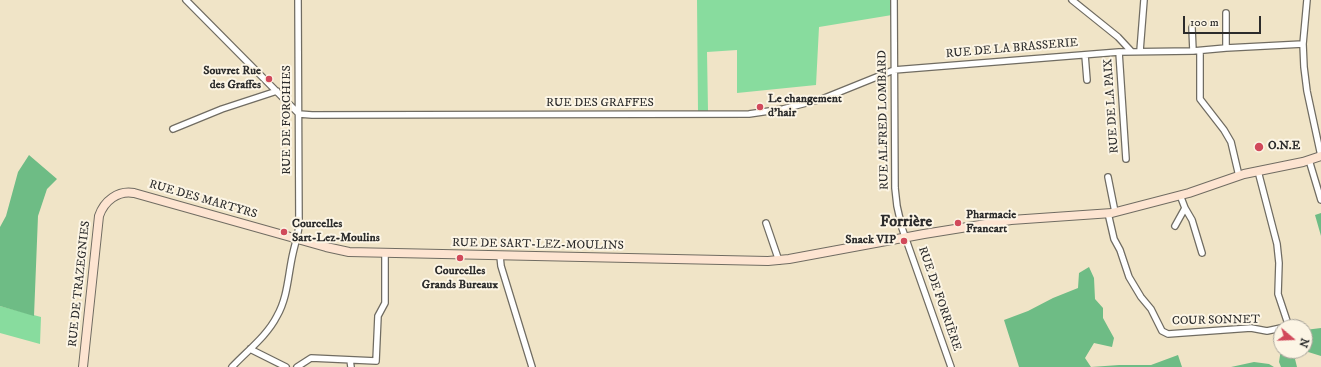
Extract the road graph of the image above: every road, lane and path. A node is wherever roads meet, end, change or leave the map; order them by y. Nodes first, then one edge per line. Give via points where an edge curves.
1 (186, 0) edge
2 (298, 0) edge
3 (894, 0) edge
4 (1072, 0) edge
5 (1144, 0) edge
6 (1307, 0) edge
7 (1226, 13) dead end
8 (1192, 28) dead end
9 (1303, 44) junction
10 (1226, 48) junction
11 (1131, 51) junction
12 (1140, 51) junction
13 (1200, 51) junction
14 (1120, 52) junction
15 (1193, 52) junction
16 (1085, 55) junction
17 (894, 70) junction
18 (1087, 80) dead end
19 (276, 91) junction
20 (299, 114) junction
21 (173, 129) dead end
22 (1321, 156) edge
23 (1126, 159) dead end
24 (1309, 160) junction
25 (1258, 171) junction
26 (1239, 176) junction
27 (1108, 177) dead end
28 (1180, 195) junction
29 (1321, 200) edge
30 (105, 204) joint
31 (1185, 208) junction
32 (1111, 213) junction
33 (766, 224) dead end
34 (1175, 226) dead end
35 (905, 238) junction
36 (297, 239) junction
37 (386, 253) junction
38 (1202, 253) dead end
39 (500, 256) junction
40 (779, 261) junction
41 (1286, 319) edge
42 (1273, 330) edge
43 (250, 349) junction
44 (350, 360) junction
45 (83, 367) edge
46 (232, 367) edge
47 (286, 367) edge
48 (297, 367) edge
49 (351, 367) edge
50 (532, 367) edge
51 (951, 367) edge

1 - 19 street
2 - 20 street, RUE DE FORCHIES
3 - 17 street, RUE ALFRED LOMBARD
4 - 11 street via 1118,37
5 - 12 street
6 - 9 street
7 - 10 street
8 - 15 street
9 - 10 street, RUE DE LA BRASSERIE
9 - 22 street via 1307,91
10 - 13 street, RUE DE LA BRASSERIE
11 - 12 street, RUE DE LA BRASSERIE
11 - 14 street, RUE DE LA BRASSERIE
12 - 15 street, RUE DE LA BRASSERIE
13 - 15 street, RUE DE LA BRASSERIE
13 - 26 street via 1200,100 1231,142
14 - 16 street, RUE DE LA BRASSERIE
14 - 23 street, RUE DE LA PAIX
16 - 17 street, RUE DE LA BRASSERIE
16 - 18 street
17 - 20 street, RUE DES GRAFFES via 822,99 783,110 749,114
17 - 35 street, RUE ALFRED LOMBARD via 895,188
19 - 20 street
19 - 21 street
20 - 36 street, RUE DE FORCHIES
22 - 24 main road, RUE DE SART-LEZ-MOULINS
24 - 25 main road, RUE DE SART-LEZ-MOULINS
24 - 29 street
25 - 26 main road, RUE DE SART-LEZ-MOULINS
25 - 41 street via 1277,244 1278,294
26 - 28 main road, RUE DE SART-LEZ-MOULINS
27 - 32 street, COUR SONNET
28 - 31 street
28 - 32 main road, RUE DE SART-LEZ-MOULINS
30 - 36 main road, RUE DES MARTYRS via 116,195 134,193
30 - 45 main road, RUE DE TRAZEGNIES via 99,219
31 - 34 street
31 - 38 street via 1192,220
32 - 35 main road, RUE DE SART-LEZ-MOULINS via 1014,220
32 - 42 street, COUR SONNET via 1114,239 1129,277 1151,309 1162,331 1168,334 1251,328
33 - 40 street
35 - 40 main road, RUE DE SART-LEZ-MOULINS
35 - 51 street, RUE DE FORRIÈRE
36 - 37 main road, RUE DE SART-LEZ-MOULINS via 349,252
36 - 43 street, RUE DE FORCHIES via 282,306 270,327
37 - 39 main road, RUE DE SART-LEZ-MOULINS
37 - 44 street via 385,303 378,316 376,361
39 - 40 main road, RUE DE SART-LEZ-MOULINS
39 - 50 street
43 - 46 street, RUE DE FORCHIES
43 - 47 street
44 - 48 street via 311,358
44 - 49 street

